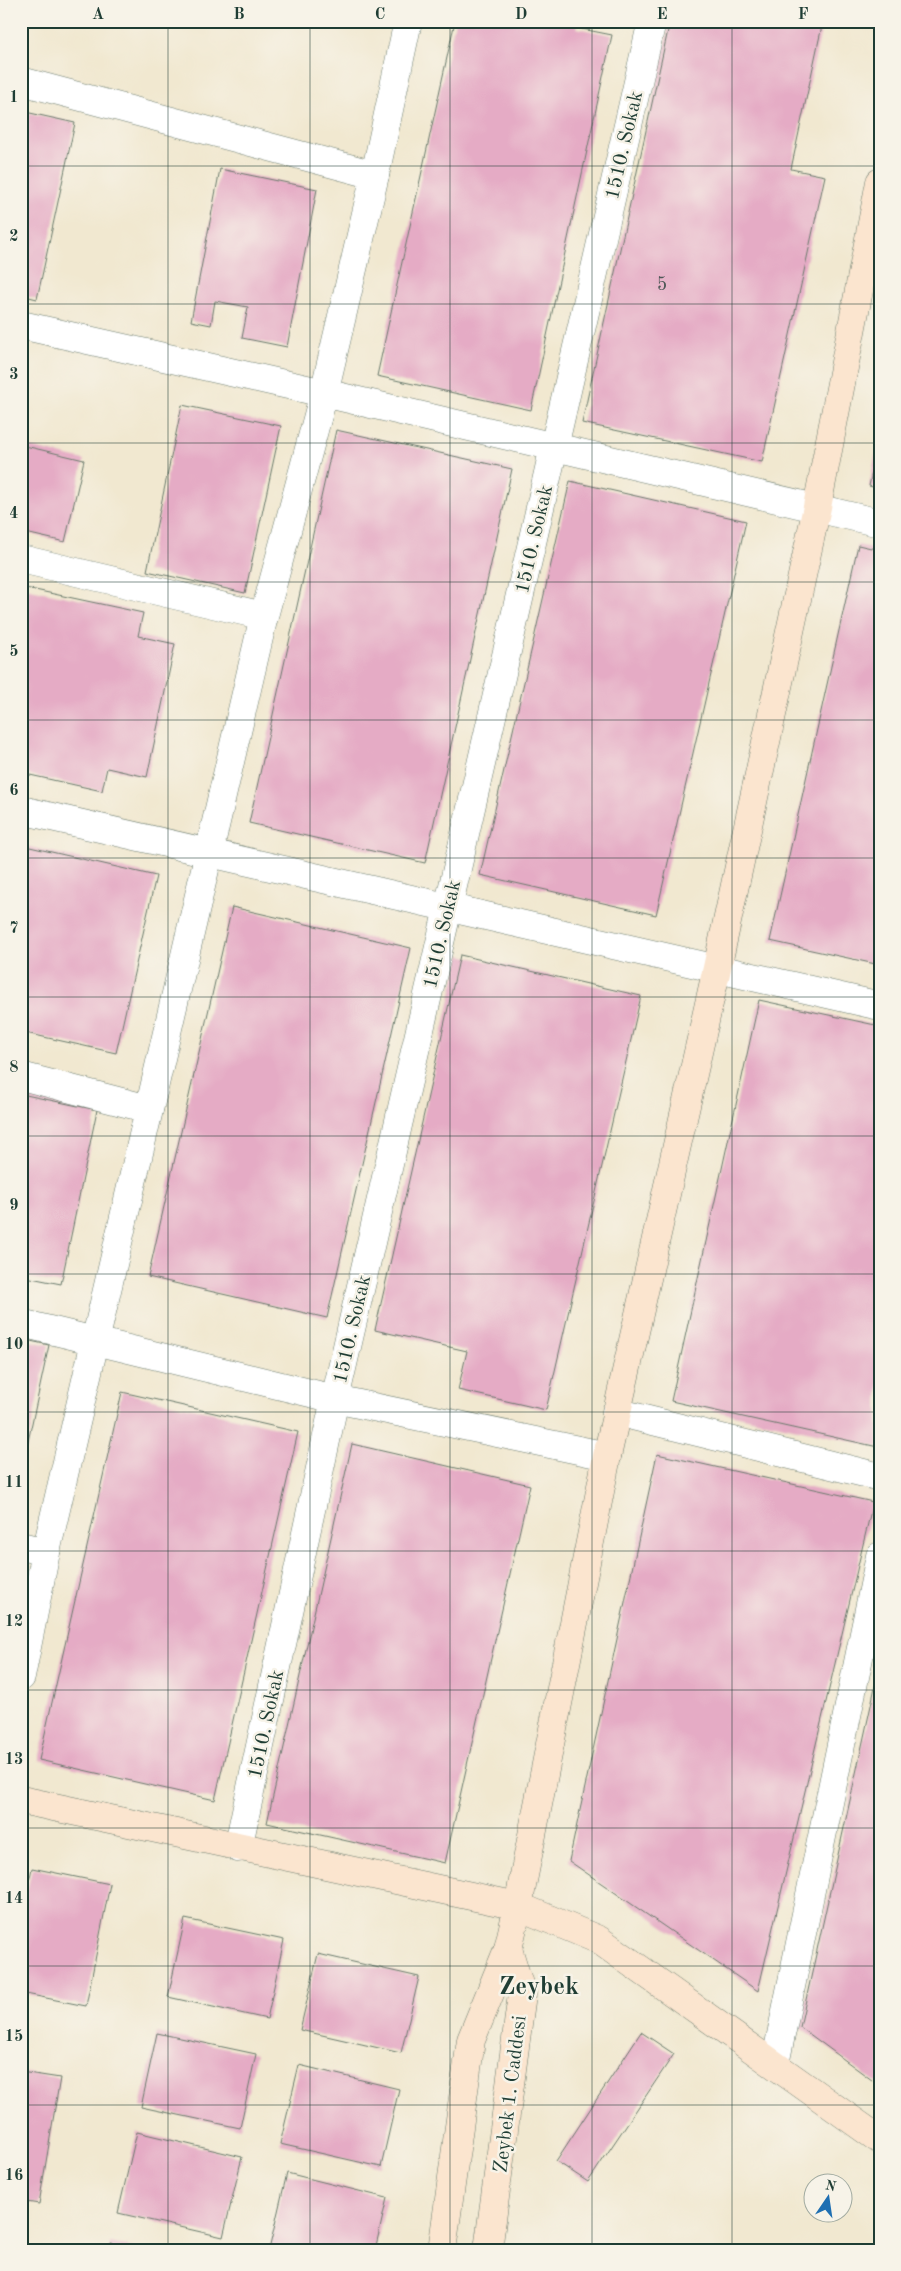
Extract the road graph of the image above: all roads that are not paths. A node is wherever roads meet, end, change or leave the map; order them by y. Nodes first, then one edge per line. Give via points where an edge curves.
1 (408, 21) edge
2 (652, 21) edge
3 (21, 81) edge
4 (375, 175) junction
5 (880, 182) edge
6 (21, 326) edge
7 (324, 393) junction
8 (554, 448) junction
9 (817, 507) junction
10 (880, 523) edge
11 (21, 559) edge
12 (264, 616) junction
13 (21, 810) edge
14 (208, 854) junction
15 (448, 906) junction
16 (717, 968) junction
17 (880, 1006) edge
18 (21, 1076) edge
19 (149, 1109) junction
20 (21, 1323) edge
21 (95, 1341) junction
22 (334, 1399) junction
23 (616, 1412) junction
24 (607, 1456) junction
25 (880, 1477) edge
26 (34, 1549) edge
27 (880, 1556) edge
28 (21, 1677) edge
29 (21, 1800) edge
30 (238, 1848) junction
31 (518, 1906) junction
32 (508, 1949) junction
33 (775, 2064) junction
34 (880, 2140) edge
35 (442, 2250) edge
36 (488, 2250) edge

1 - 4 street
2 - 8 street, 1510. Sokak
3 - 4 street
4 - 7 street
5 - 9 street
6 - 7 street
7 - 8 street
7 - 12 street
8 - 9 street
8 - 15 street, 1510. Sokak
9 - 10 street
9 - 16 street
11 - 12 street
12 - 14 street
13 - 14 street
14 - 15 street
14 - 19 street
15 - 16 street
15 - 22 street, 1510. Sokak
16 - 17 street
16 - 23 street
18 - 19 street
19 - 21 street
20 - 21 street
21 - 22 street
21 - 26 street
22 - 24 street
22 - 30 street, 1510. Sokak
23 - 24 street
23 - 25 street
24 - 31 street
26 - 28 street
27 - 33 street
29 - 30 street
30 - 31 street
31 - 32 street
31 - 33 street via 600,1940
32 - 35 street, Zeybek 1. Caddesi via 471,2040
32 - 36 street, Zeybek 1. Caddesi via 522,1994
33 - 34 street

